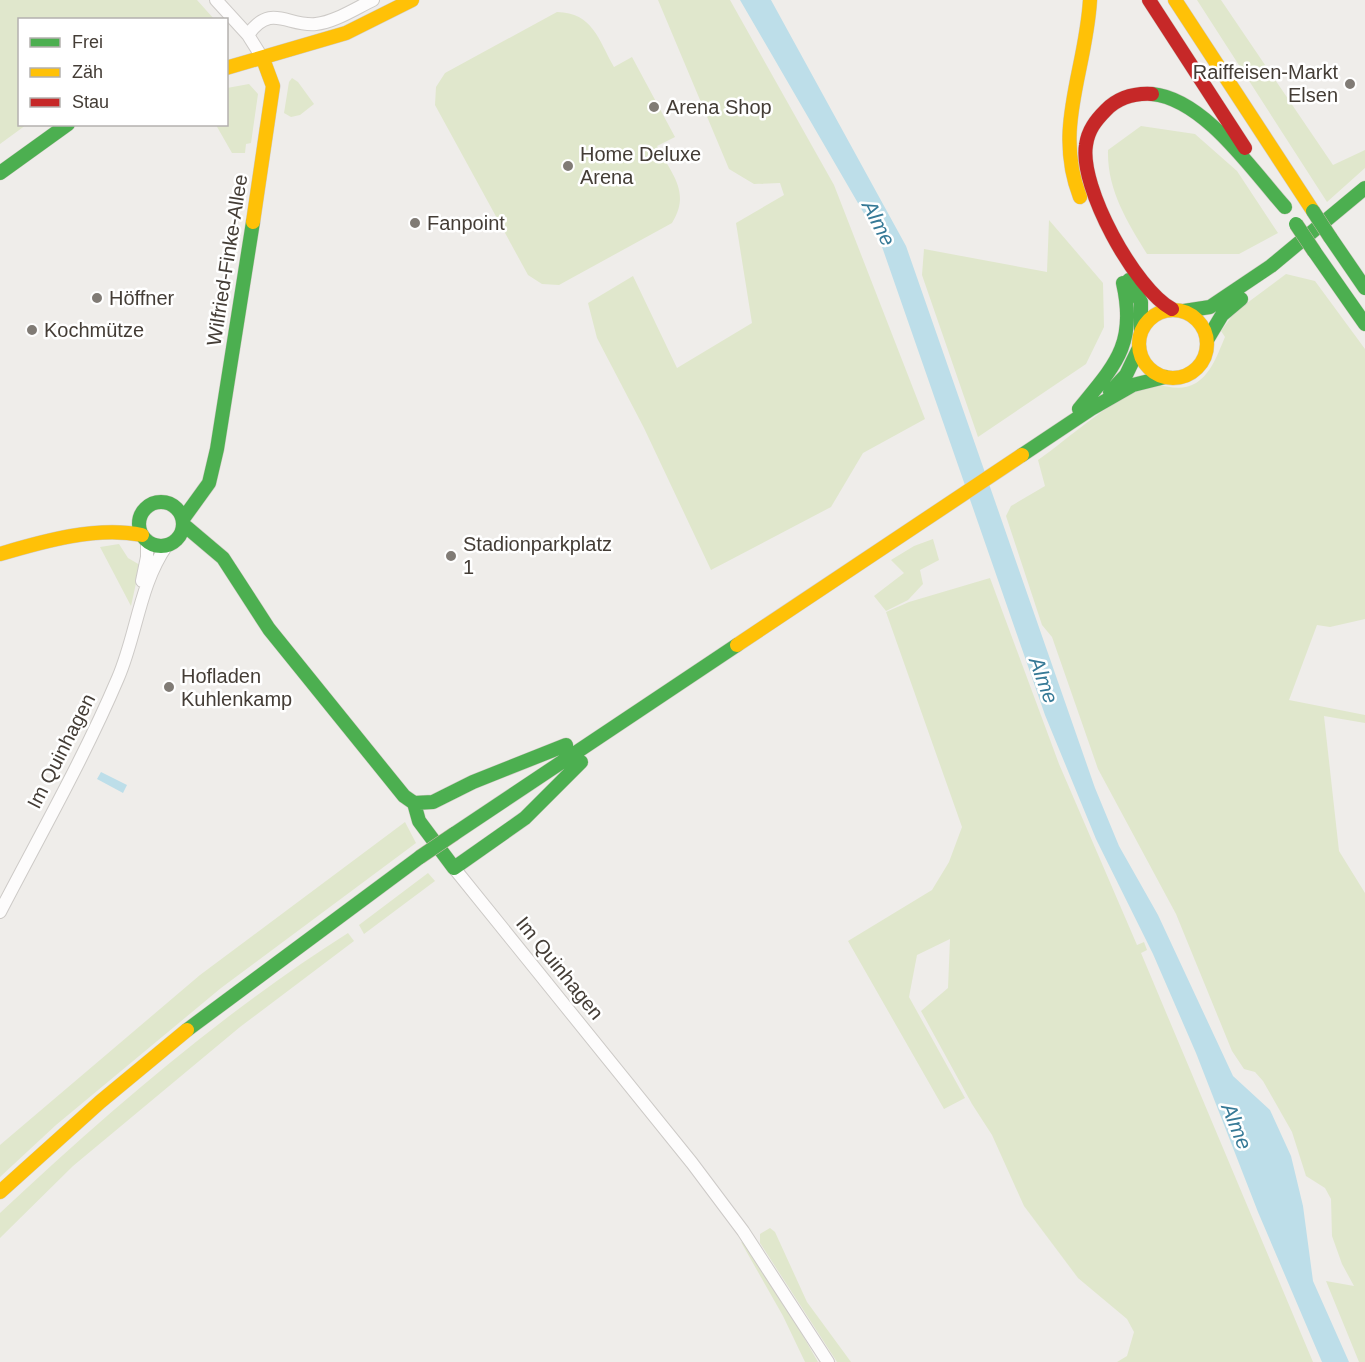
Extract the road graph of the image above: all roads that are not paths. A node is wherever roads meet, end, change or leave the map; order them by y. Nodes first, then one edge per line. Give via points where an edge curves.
1 (216, 0) edge
2 (373, 0) edge
3 (412, 0) edge
4 (1090, 0) edge
5 (1149, 0) edge
6 (1175, 0) edge
7 (248, 35) junction
8 (263, 58) junction
9 (228, 67) edge
10 (65, 126) edge
11 (0, 173) edge
12 (1365, 188) edge
13 (1285, 207) junction
14 (1117, 262) junction
15 (1271, 266) junction
16 (1365, 288) edge
17 (1178, 310) junction
18 (1365, 324) edge
19 (1142, 329) junction
20 (1207, 340) junction
21 (1138, 348) junction
22 (1165, 377) junction
23 (1091, 409) junction
24 (1060, 430) junction
25 (211, 469) junction
26 (172, 505) junction
27 (141, 515) junction
28 (183, 522) junction
29 (144, 538) junction
30 (171, 544) junction
31 (22, 547) junction
32 (0, 554) edge
33 (141, 600) junction
34 (252, 607) junction
35 (640, 709) junction
36 (414, 803) junction
37 (454, 868) junction
38 (0, 912) edge
39 (0, 1192) edge
40 (828, 1362) edge

1 - 7 street
2 - 7 street via 315,24 268,18
3 - 8 main road via 346,33
4 - 14 main road via 1084,56 1068,125 1067,156 1080,197
5 - 13 main road
6 - 16 main road, bridge
7 - 8 street
8 - 9 main road
8 - 25 main road, Wilfried-Finke-Allee via 273,86 272,99
10 - 11 main road
12 - 15 main road
13 - 17 main road via 1203,118 1173,99 1156,93 1137,94 1115,102 1101,114 1088,132 1085,147 1092,193 1149,292
13 - 18 main road, bridge
14 - 19 main road via 1139,299
14 - 24 main road via 1127,303 1121,350 1112,370
15 - 17 main road via 1210,307
15 - 20 main road via 1222,315
17 - 19 main road via 1155,314
17 - 20 main road via 1199,321
19 - 21 main road
20 - 22 main road via 1206,354 1197,368 1182,377
21 - 22 main road via 1146,366
21 - 23 main road via 1126,375
22 - 23 main road via 1133,385
23 - 24 main road
24 - 35 main road
25 - 26 main road via 188,495
25 - 28 main road, Wilfried-Finke-Allee via 208,483
26 - 27 main road via 154,503
26 - 28 main road
27 - 29 main road via 139,526
27 - 31 main road via 125,522 82,525 41,535
28 - 30 main road via 181,535
28 - 34 main road, Im Quinhagen via 223,558
29 - 30 main road via 158,546
29 - 31 main road via 122,532
29 - 33 street, Im Quinhagen
30 - 33 street, Im Quinhagen via 155,564
30 - 34 main road, Im Quinhagen via 189,545 211,558
31 - 32 main road
33 - 38 street, Im Quinhagen via 117,681
34 - 36 main road, Im Quinhagen via 404,796
35 - 36 main road via 433,802
35 - 37 main road via 525,818
35 - 39 main road, bridge via 318,929 55,1139
36 - 37 main road, Im Quinhagen via 419,821
37 - 40 street, Im Quinhagen via 692,1162 743,1231

